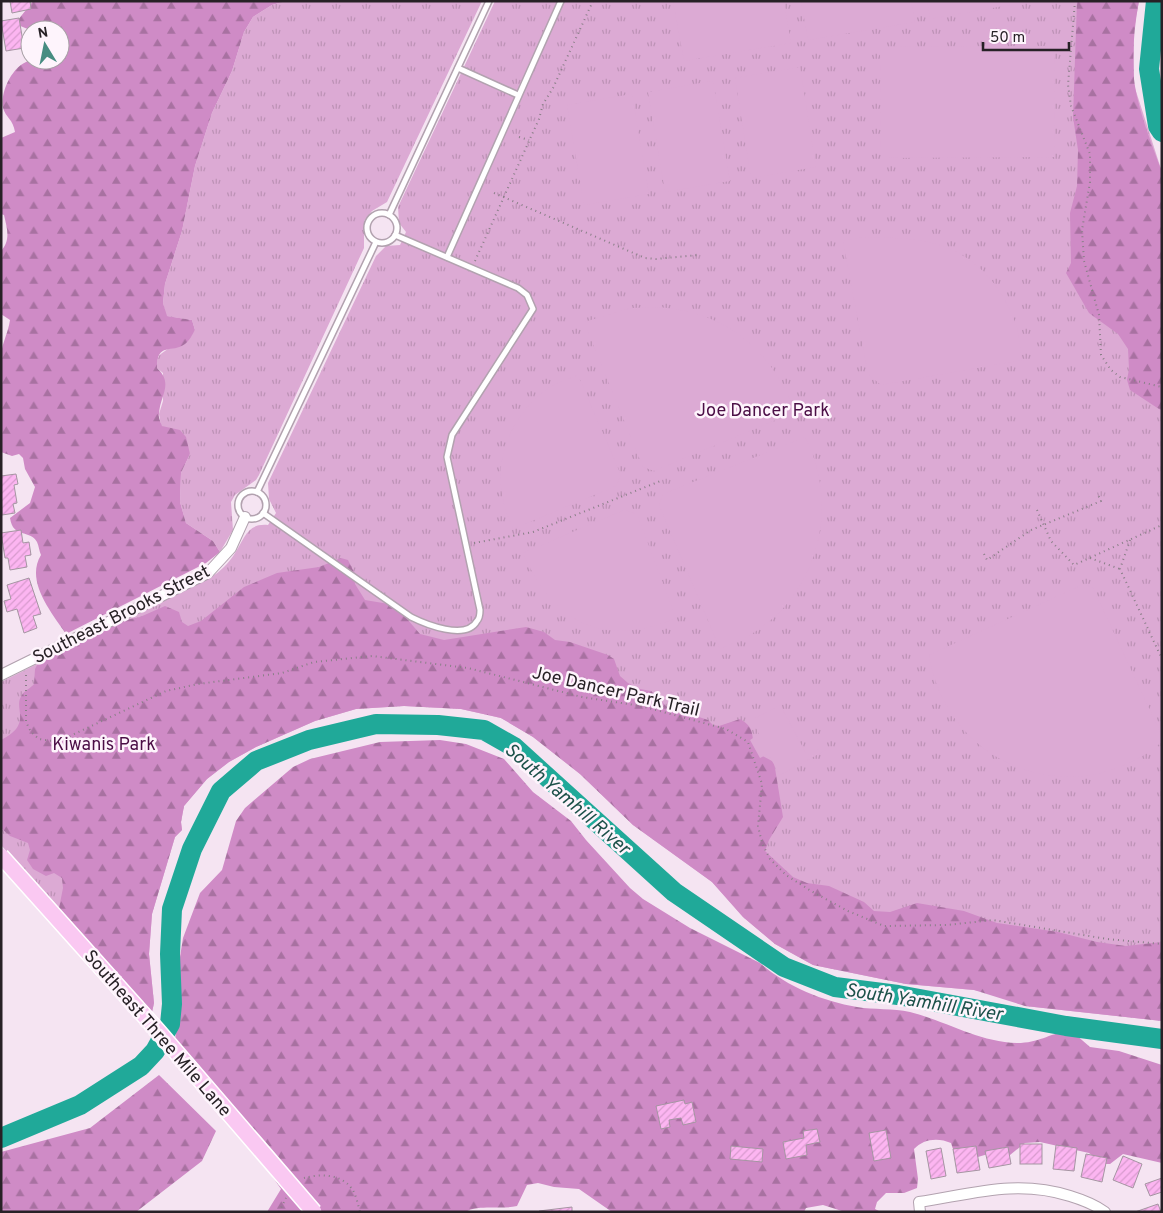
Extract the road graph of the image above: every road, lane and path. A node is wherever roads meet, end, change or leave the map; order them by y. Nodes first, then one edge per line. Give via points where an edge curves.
1 (489, 1) edge
2 (561, 1) edge
3 (592, 1) edge
4 (1075, 1) edge
5 (458, 68) junction
6 (518, 95) junction
7 (519, 137) dead end
8 (530, 141) junction
9 (494, 194) dead end
10 (504, 197) junction
11 (389, 215) junction
12 (395, 235) junction
13 (376, 242) junction
14 (698, 255) dead end
15 (447, 257) junction
16 (472, 268) junction
17 (1162, 387) edge
18 (663, 480) dead end
19 (257, 492) junction
20 (1098, 495) dead end
21 (1037, 510) dead end
22 (263, 513) junction
23 (244, 517) junction
24 (1044, 525) junction
25 (1162, 525) edge
26 (1130, 539) junction
27 (466, 544) junction
28 (984, 554) dead end
29 (1090, 558) junction
30 (1120, 569) junction
31 (1162, 659) edge
32 (25, 663) junction
33 (1, 675) edge
34 (1, 856) edge
35 (1162, 944) edge
36 (302, 1179) dead end
37 (290, 1193) dead end
38 (919, 1207) edge
39 (279, 1212) edge
40 (314, 1212) edge
41 (360, 1212) edge
42 (1104, 1212) edge

1 - 5 lane
2 - 6 lane
3 - 8 path via 553,88 546,96
4 - 17 path via 1068,84 1072,106 1090,154 1090,182 1082,230 1084,261 1099,315 1101,355 1120,377
5 - 6 lane
5 - 11 lane
6 - 15 lane
7 - 8 path
8 - 10 path
9 - 10 path
10 - 14 path via 645,258
10 - 16 path
11 - 12 lane via 397,226
11 - 13 lane via 375,216 369,222 368,231
12 - 13 lane via 389,242
12 - 15 lane
13 - 19 lane
15 - 16 lane
16 - 27 lane via 518,288 528,295 534,309 450,441 447,457
18 - 27 path via 533,532
19 - 22 lane via 265,501
19 - 23 lane via 248,491 240,497 238,510
20 - 24 path via 1101,501
21 - 24 path
22 - 23 lane via 256,518
22 - 27 lane via 410,617 432,627 451,630 467,629 477,622 480,610
23 - 32 street, Southeast Brooks Street via 232,548 208,573
24 - 28 path via 1031,530 987,560
24 - 29 path via 1051,542 1074,565
25 - 26 path
26 - 29 path
26 - 30 path
29 - 30 path
30 - 31 path
32 - 33 street, Southeast Brooks Street
32 - 35 path, Joe Dancer Park Trail via 26,722 39,739 52,742 166,691 282,673 314,662 349,657 372,656 468,668 582,697 641,706 726,730 748,742 762,784 758,826 770,859 810,891 848,911 884,926 993,920 1107,939
34 - 40 main road, Southeast Three Mile Lane, bridge
36 - 41 path via 319,1174 338,1178 352,1189
37 - 39 path
38 - 42 street via 1016,1186 1047,1189 1094,1204

